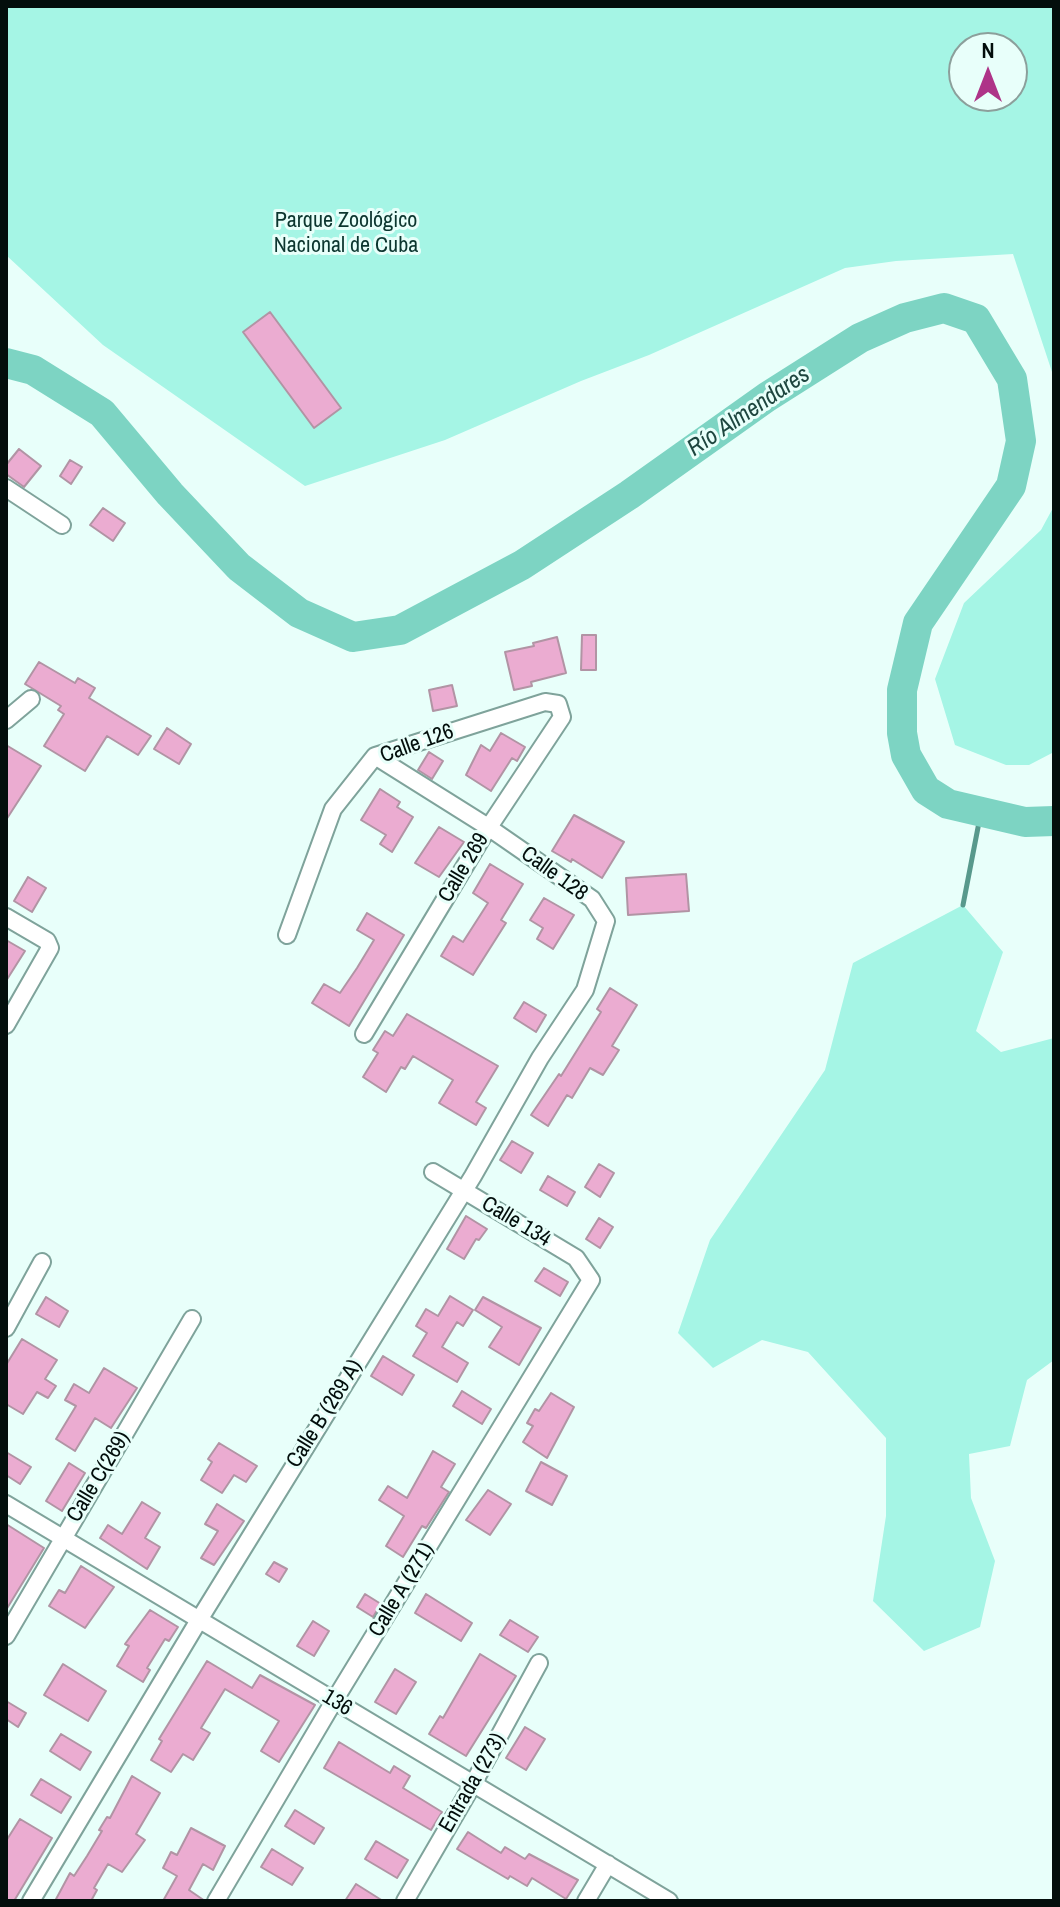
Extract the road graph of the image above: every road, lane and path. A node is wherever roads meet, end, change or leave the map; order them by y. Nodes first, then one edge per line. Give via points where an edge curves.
1 (6, 488) edge
2 (62, 525) dead end
3 (31, 699) dead end
4 (558, 704) joint
5 (6, 720) edge
6 (375, 756) junction
7 (488, 827) junction
8 (6, 917) edge
9 (606, 921) joint
10 (287, 935) dead end
11 (6, 1025) edge
12 (364, 1034) dead end
13 (433, 1172) dead end
14 (464, 1190) junction
15 (42, 1262) dead end
16 (591, 1280) joint
17 (192, 1319) dead end
18 (6, 1328) edge
19 (6, 1504) edge
20 (63, 1538) junction
21 (199, 1620) junction
22 (6, 1636) edge
23 (539, 1663) dead end
24 (334, 1701) junction
25 (473, 1784) junction
26 (608, 1864) junction
27 (31, 1901) edge
28 (216, 1901) edge
29 (405, 1901) edge
30 (586, 1901) edge
31 (669, 1901) edge

1 - 2 street
3 - 5 street
4 - 6 street, Calle 126 via 545,702
4 - 7 street, Calle 269 via 562,717
6 - 7 street, Calle 128
6 - 10 street, Calle 126 via 333,809
7 - 9 street, Calle 128 via 592,899
7 - 12 street, Calle 269
8 - 11 street via 50,948
9 - 14 street, Calle B (269 A) via 585,990
13 - 14 street, Calle 134
14 - 16 street, Calle 134 via 576,1258
14 - 21 street, Calle B (269 A)
15 - 18 street
16 - 24 street, Calle A (271)
17 - 20 street, Calle C(269)
19 - 20 street, 136
20 - 21 street, 136
20 - 22 street, Calle C(269)
21 - 24 street, 136
21 - 27 street, Calle B (269 A)
23 - 25 street, Entrada (273)
24 - 25 street, 136
24 - 28 street, Calle A (271)
25 - 26 street, 136
25 - 29 street, Entrada (273)
26 - 30 street
26 - 31 street, 136

